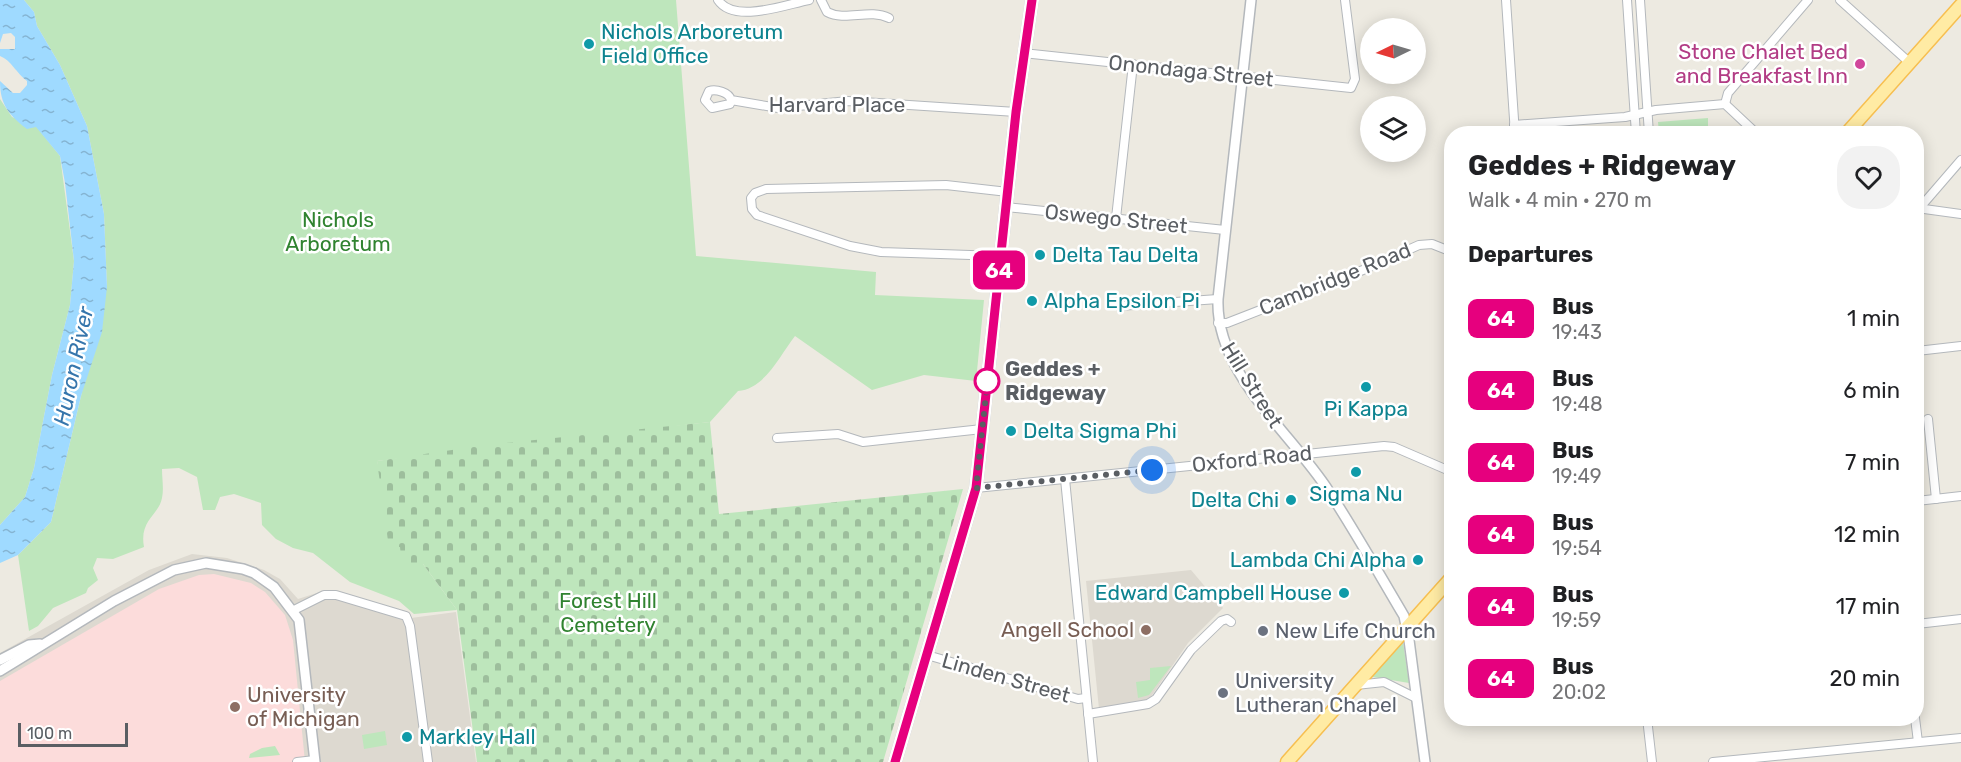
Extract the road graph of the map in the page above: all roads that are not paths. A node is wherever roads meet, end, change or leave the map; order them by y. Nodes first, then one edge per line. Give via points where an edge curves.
1 (718, 0) edge
2 (809, 0) edge
3 (821, 0) edge
4 (1032, 0) edge
5 (1251, 0) edge
6 (1345, 0) edge
7 (1506, 0) edge
8 (1627, 0) edge
9 (1640, 0) edge
10 (1808, 0) edge
11 (1840, 0) edge
12 (1961, 5) edge
13 (889, 18) dead end
14 (1023, 53) junction
15 (1910, 63) junction
16 (1133, 64) junction
17 (1242, 77) junction
18 (731, 100) dead end
19 (1725, 104) junction
20 (1016, 112) junction
21 (1648, 112) junction
22 (1634, 115) junction
23 (1515, 126) edge
24 (1540, 126) edge
25 (1635, 126) edge
26 (1649, 126) edge
27 (1748, 126) edge
28 (1853, 126) edge
29 (1961, 160) edge
30 (1008, 192) junction
31 (1924, 202) edge
32 (1006, 207) junction
33 (1924, 210) edge
34 (1961, 214) edge
35 (1116, 219) junction
36 (1226, 230) junction
37 (1444, 249) edge
38 (1000, 256) junction
39 (1218, 300) junction
40 (1119, 306) dead end
41 (1218, 324) junction
42 (1961, 346) edge
43 (1924, 350) edge
44 (1928, 419) dead end
45 (982, 429) junction
46 (777, 438) dead end
47 (1300, 454) junction
48 (1444, 469) edge
49 (1065, 479) junction
50 (976, 488) junction
51 (1961, 496) edge
52 (1936, 499) junction
53 (1924, 500) edge
54 (1444, 586) edge
55 (294, 610) junction
56 (1961, 619) edge
57 (1231, 622) dead end
58 (1924, 623) edge
59 (1407, 627) junction
60 (40, 644) junction
61 (927, 655) junction
62 (0, 660) edge
63 (0, 671) edge
64 (1354, 686) junction
65 (1086, 698) junction
66 (1416, 698) junction
67 (1089, 714) junction
68 (1648, 726) edge
69 (1917, 726) edge
70 (1961, 738) edge
71 (1918, 742) junction
72 (316, 761) edge
73 (297, 762) edge
74 (428, 762) edge
75 (894, 762) edge
76 (1094, 762) edge
77 (1287, 762) edge
78 (1425, 762) edge
79 (1652, 762) edge
80 (1713, 762) edge

1 - 2 street via 724,8 738,13
3 - 13 street via 830,14 878,12
4 - 14 main road
5 - 17 street, Hill Street
6 - 17 street, Onondaga Street via 1356,83 1347,88
7 - 23 street
8 - 22 street
9 - 21 street
10 - 19 street via 1728,93
11 - 15 street
12 - 15 main road
14 - 16 street, Onondaga Street
14 - 20 main road
15 - 28 main road
16 - 17 street, Onondaga Street
16 - 35 street
17 - 36 street, Hill Street
18 - 20 street, Harvard Place via 778,108 848,101
19 - 21 street
19 - 27 street
20 - 30 main road
21 - 22 street
21 - 26 street
22 - 24 street
22 - 25 street
29 - 31 street
30 - 32 main road
30 - 38 street via 946,185 766,189 755,193 750,204 757,215 850,246 881,252
32 - 35 street, Oswego Street
32 - 38 main road
33 - 34 street
35 - 36 street, Oswego Street
36 - 39 street, Hill Street
37 - 41 street, Cambridge Road via 1419,245
38 - 45 main road
39 - 40 street
39 - 41 street, Hill Street
41 - 47 street, Hill Street via 1241,374
42 - 43 street
44 - 52 street
45 - 46 street via 863,442 831,434
45 - 50 main road
47 - 48 street, Oxford Road via 1389,446
47 - 49 street, Oxford Road
47 - 59 street, Hill Street via 1330,492
49 - 50 street, Oxford Road
49 - 65 street
50 - 61 main road
51 - 52 street
52 - 53 street
54 - 59 main road
55 - 60 street via 282,594 254,573 206,562 174,570
55 - 72 street via 303,637
55 - 74 street via 324,596 336,595 406,616
56 - 58 street
57 - 67 street, Linden Street via 1221,621 1191,650 1156,699 1148,704
59 - 64 main road
59 - 66 street, Hill Street
60 - 62 street via 29,645
60 - 63 street
61 - 65 street, Linden Street via 1078,699
61 - 75 main road
64 - 66 street via 1384,682
64 - 77 main road
65 - 67 street
66 - 78 street, Hill Street
67 - 76 street
68 - 79 street
69 - 71 street
70 - 71 street
71 - 80 street
72 - 73 street

